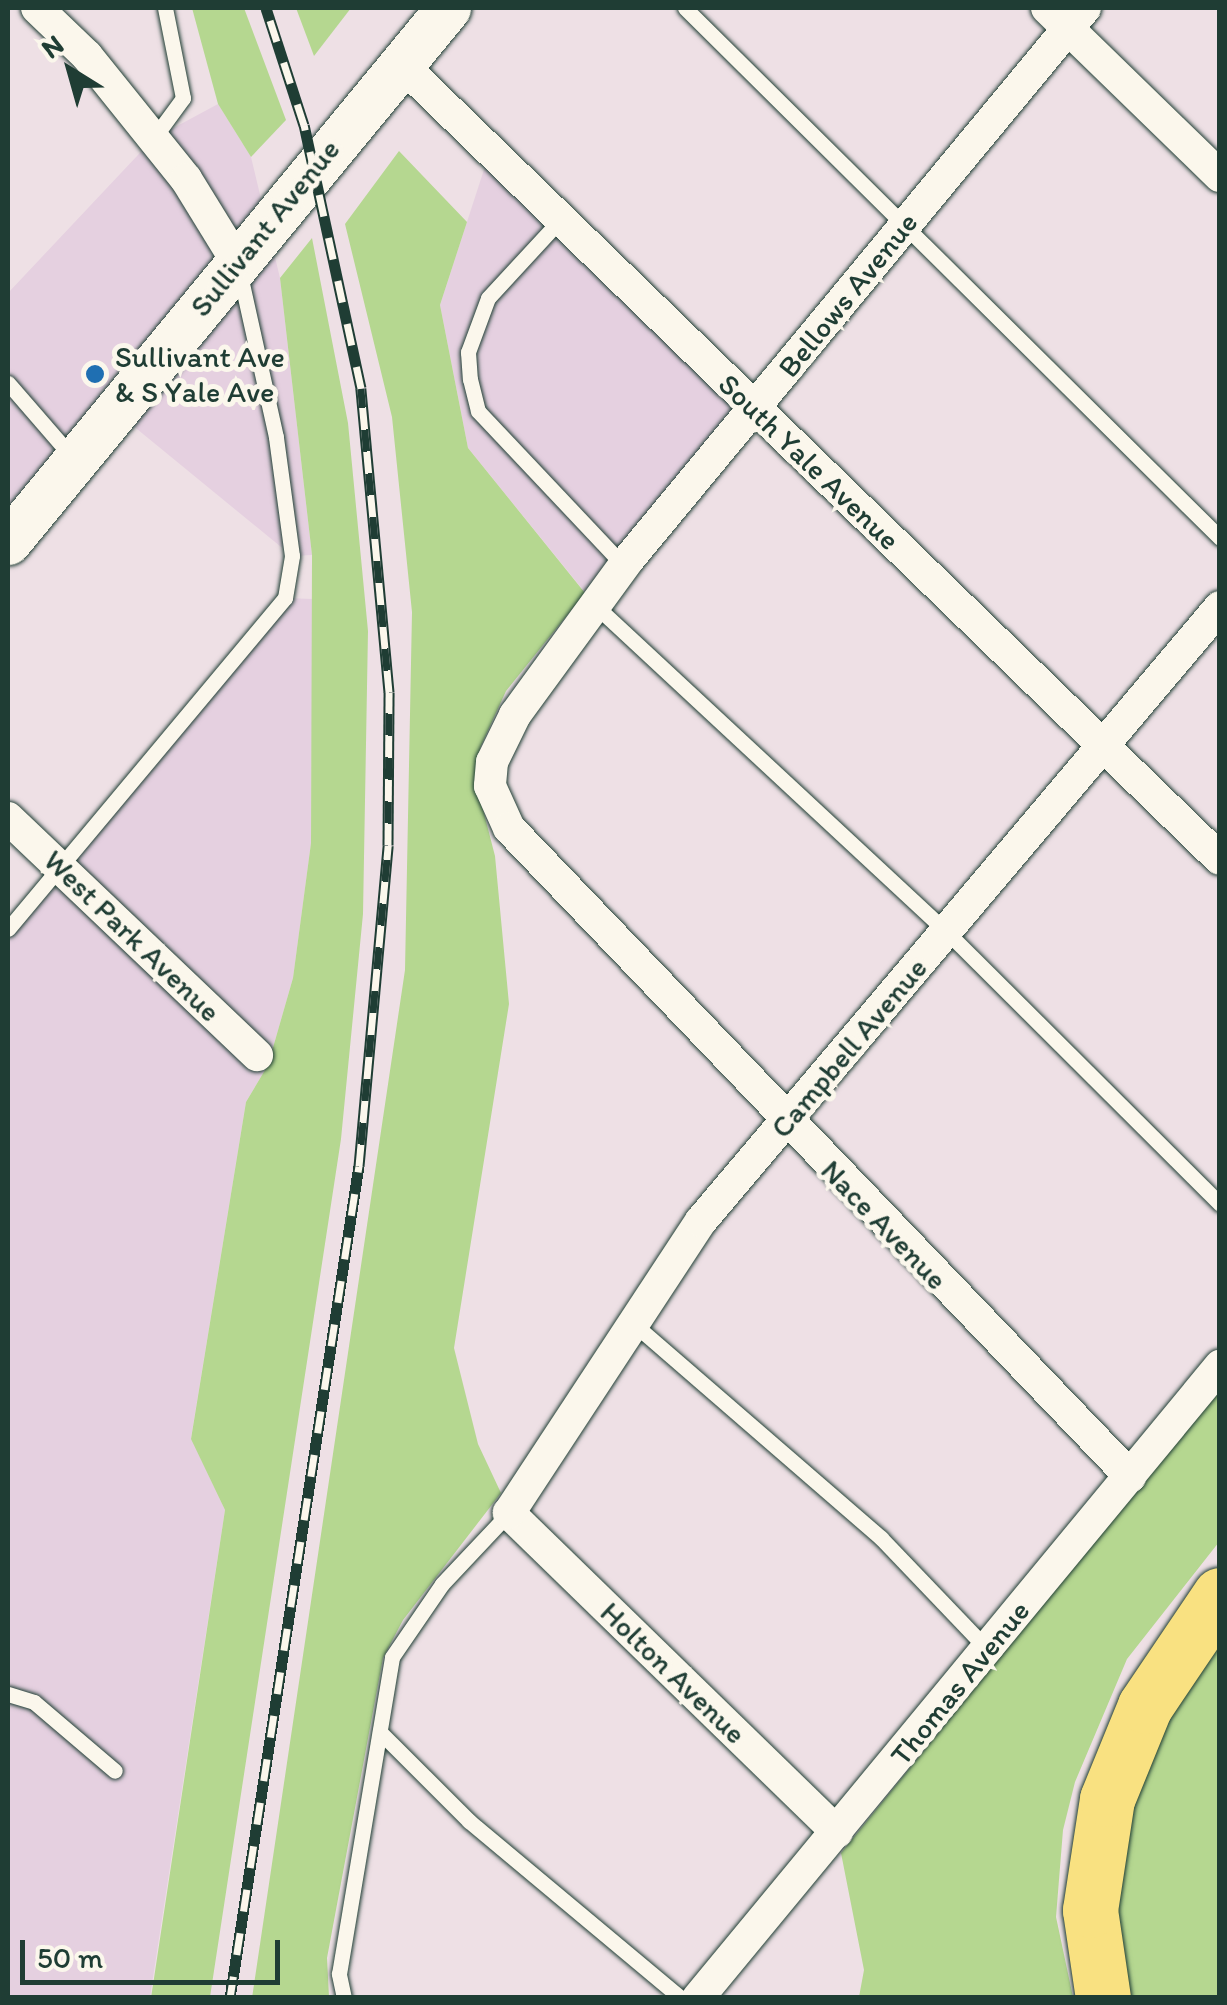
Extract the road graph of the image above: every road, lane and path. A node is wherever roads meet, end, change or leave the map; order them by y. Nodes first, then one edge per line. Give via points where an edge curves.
1 (37, 8) edge
2 (164, 8) edge
3 (448, 8) edge
4 (685, 8) edge
5 (1067, 14) edge
6 (400, 64) junction
7 (154, 139) junction
8 (1220, 176) edge
9 (560, 220) junction
10 (906, 224) junction
11 (237, 262) junction
12 (8, 382) edge
13 (755, 410) junction
14 (74, 460) junction
15 (1220, 538) edge
16 (8, 542) edge
17 (624, 566) junction
18 (596, 606) junction
19 (1220, 607) edge
20 (1104, 748) junction
21 (490, 786) joint
22 (8, 818) edge
23 (1220, 860) edge
24 (59, 866) junction
25 (8, 929) edge
26 (948, 932) junction
27 (257, 1055) dead end
28 (787, 1121) junction
29 (1220, 1204) edge
30 (634, 1324) junction
31 (1220, 1366) edge
32 (1130, 1476) junction
33 (510, 1513) junction
34 (1220, 1594) edge
35 (988, 1649) junction
36 (8, 1694) edge
37 (380, 1732) junction
38 (115, 1772) dead end
39 (837, 1832) junction
40 (344, 1998) edge
41 (681, 1998) edge
42 (698, 1998) edge
43 (1103, 1998) edge

1 - 7 street via 87,56
2 - 7 lane via 183,98
3 - 6 street, Sullivant Avenue
4 - 10 lane
5 - 8 street
5 - 10 street, Bellows Avenue
6 - 9 street, South Yale Avenue
6 - 11 street, Sullivant Avenue
7 - 11 street
9 - 13 street, South Yale Avenue
9 - 17 lane via 488,298 468,352 470,379 478,411
10 - 13 street, Bellows Avenue
10 - 15 lane
11 - 14 street, Sullivant Avenue
11 - 24 lane via 276,437 292,556 285,598
12 - 14 lane
13 - 17 street, Bellows Avenue
13 - 20 street, South Yale Avenue
14 - 16 street, Sullivant Avenue
17 - 18 street, Bellows Avenue
18 - 21 street, Bellows Avenue via 515,715 492,762
18 - 26 lane
19 - 20 street, Campbell Avenue
20 - 23 street, South Yale Avenue
20 - 26 street, Campbell Avenue
21 - 28 street, Nace Avenue via 510,828
22 - 24 street, West Park Avenue
24 - 25 lane
24 - 27 street, West Park Avenue
26 - 28 street, Campbell Avenue
26 - 29 lane
28 - 30 street, Campbell Avenue via 701,1221
28 - 32 street, Nace Avenue
30 - 33 street, Campbell Avenue
30 - 35 lane via 881,1538
31 - 32 street, Thomas Avenue
32 - 35 street, Thomas Avenue
33 - 37 lane via 442,1584 392,1658
33 - 39 street, Holton Avenue
34 - 43 highway via 1145,1706 1107,1799 1090,1910
35 - 39 street, Thomas Avenue
36 - 38 lane via 34,1702
37 - 40 lane via 339,1974
37 - 41 lane via 469,1821
39 - 42 street, Thomas Avenue

